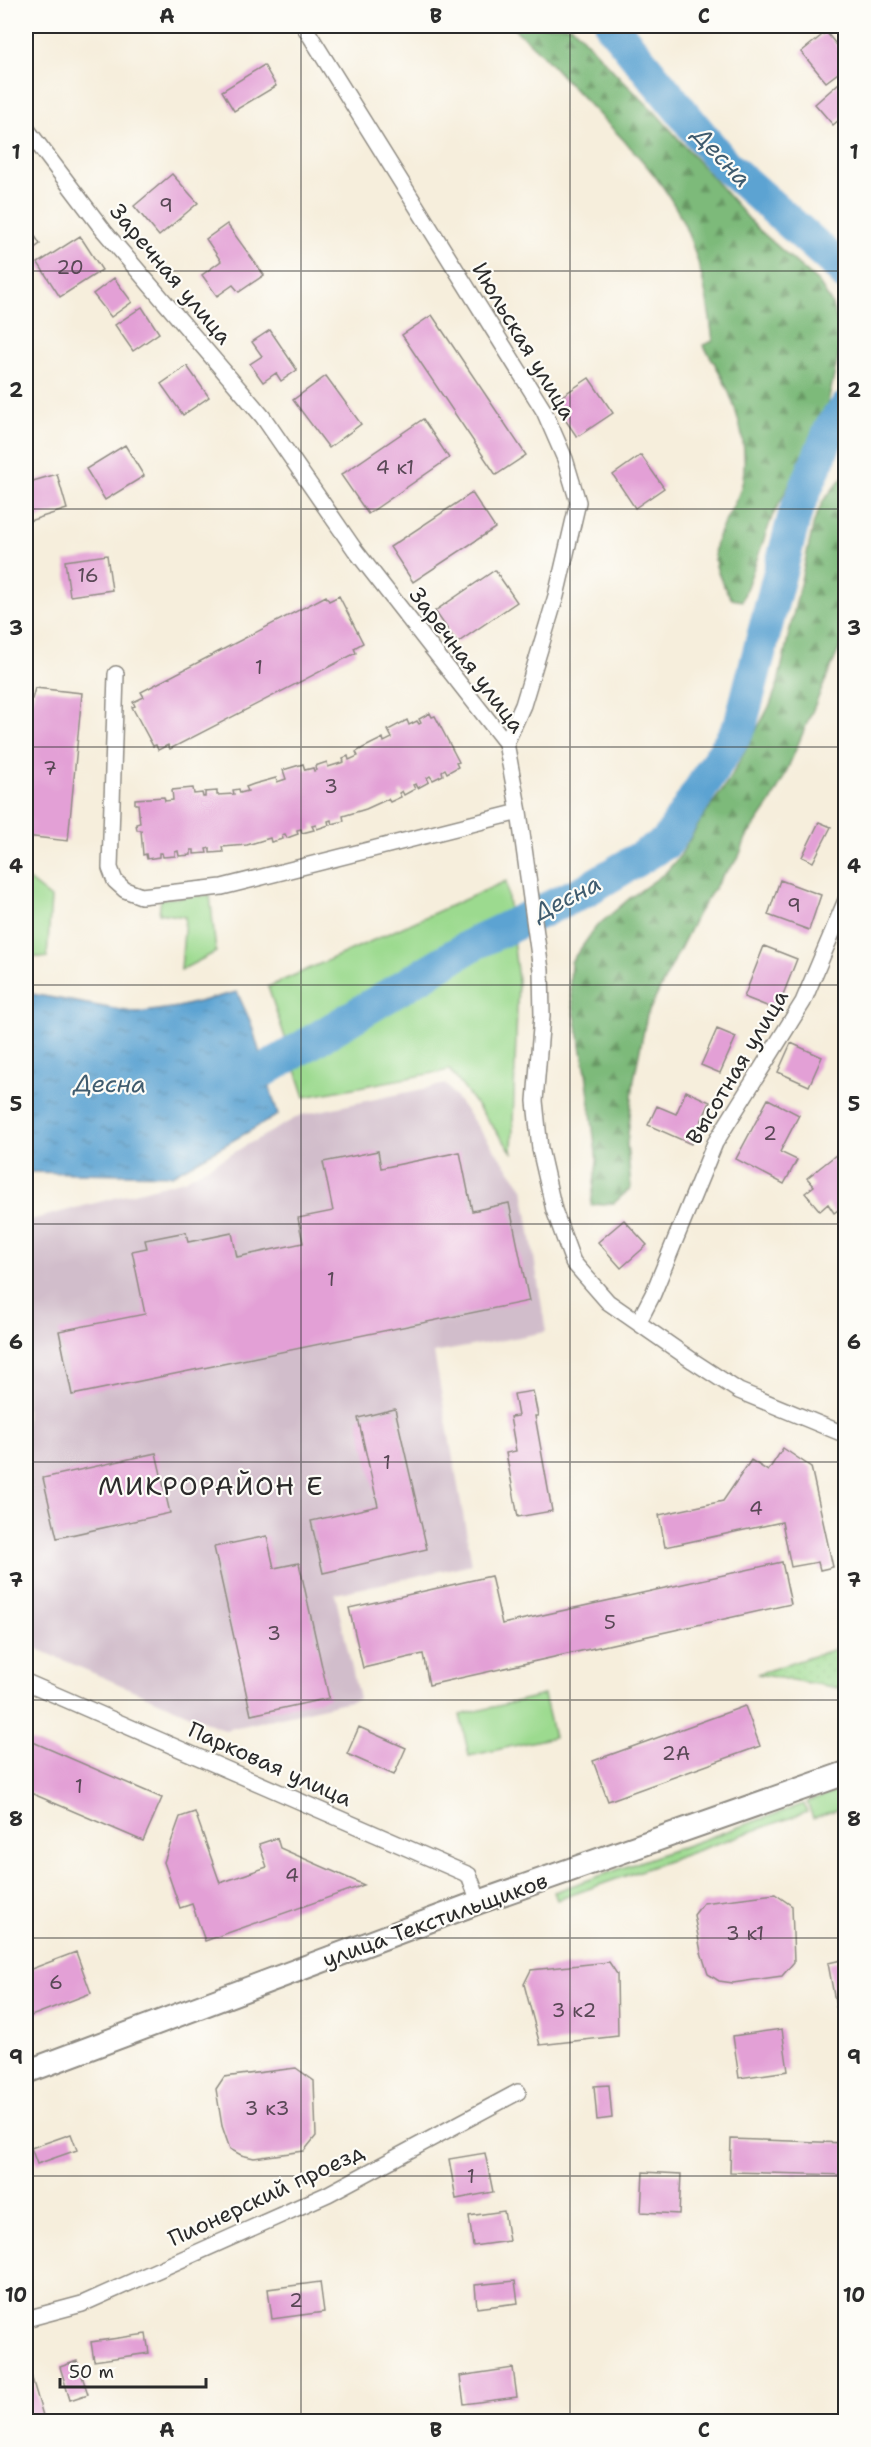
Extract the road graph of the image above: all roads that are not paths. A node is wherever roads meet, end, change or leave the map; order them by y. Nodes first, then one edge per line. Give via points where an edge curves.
1 (304, 26) edge
2 (26, 128) edge
3 (116, 674) dead end
4 (506, 743) junction
5 (519, 812) junction
6 (846, 900) edge
7 (638, 1323) junction
8 (846, 1435) edge
9 (26, 1682) edge
10 (846, 1773) edge
11 (479, 1902) junction
12 (26, 2072) edge
13 (518, 2092) dead end
14 (26, 2319) edge

1 - 4 street, Июльская улица via 544,411 578,502 556,596 523,705
2 - 4 street, Заречная улица via 104,231 263,417 355,550
3 - 5 street via 110,868 115,881 141,896 222,887
4 - 5 street, Заречная улица
5 - 7 street, Заречная улица via 542,970 535,1101 540,1149 554,1210 573,1262 608,1302
6 - 7 street, Высотная улица via 803,1002 715,1143
7 - 8 street, Заречная улица via 739,1391
9 - 11 street, Парковая улица via 469,1875
10 - 11 main road, улица Текстильщиков
11 - 12 main road, улица Текстильщиков
13 - 14 street, Пионерский проезд via 328,2194 82,2304

